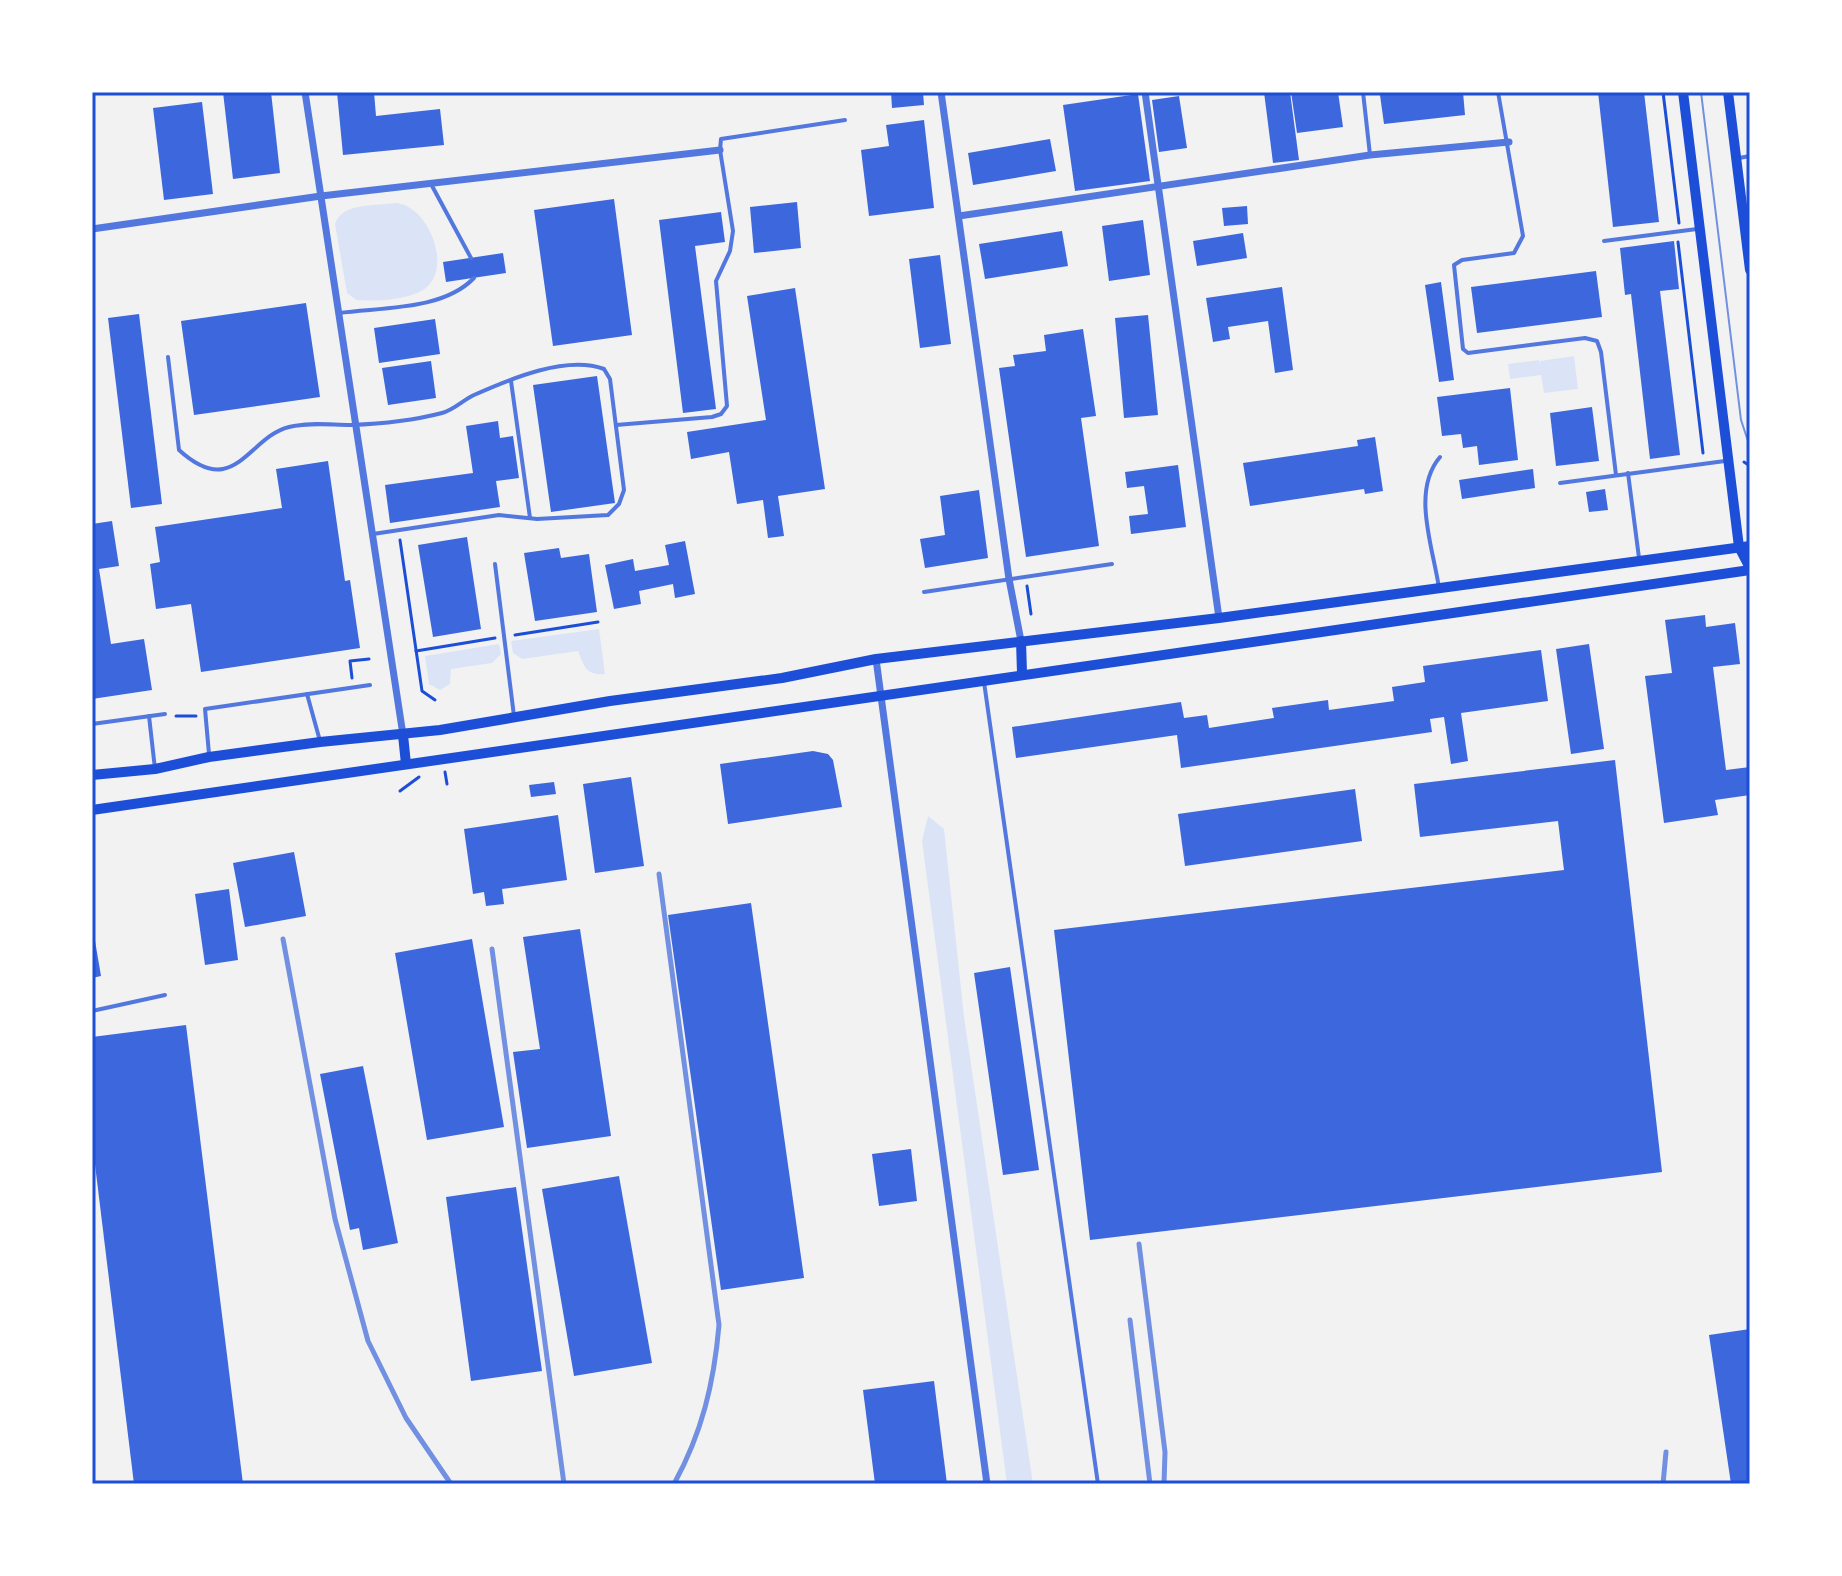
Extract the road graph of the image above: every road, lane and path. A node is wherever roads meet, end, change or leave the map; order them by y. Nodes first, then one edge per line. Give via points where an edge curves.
1 (305, 92) edge
2 (941, 92) edge
3 (1145, 92) edge
4 (1363, 92) edge
5 (1498, 92) edge
6 (1663, 92) edge
7 (1683, 92) edge
8 (1728, 92) edge
9 (845, 120) dead end
10 (1509, 142) junction
11 (720, 150) junction
12 (1370, 155) junction
13 (1750, 156) edge
14 (1736, 158) junction
15 (431, 184) junction
16 (1157, 188) junction
17 (321, 196) junction
18 (959, 216) junction
19 (92, 229) edge
20 (1700, 229) junction
21 (1680, 231) junction
22 (1604, 241) dead end
23 (471, 258) dead end
24 (1750, 270) edge
25 (474, 278) dead end
26 (339, 313) junction
27 (168, 357) dead end
28 (511, 381) junction
29 (355, 425) junction
30 (616, 425) junction
31 (1440, 457) dead end
32 (1727, 460) junction
33 (1744, 462) dead end
34 (1704, 463) junction
35 (1750, 466) edge
36 (1628, 473) junction
37 (1616, 475) junction
38 (1560, 483) dead end
39 (530, 518) junction
40 (399, 530) junction
41 (372, 534) junction
42 (1745, 547) edge
43 (1639, 561) junction
44 (495, 564) dead end
45 (1112, 564) dead end
46 (1750, 569) edge
47 (1026, 577) junction
48 (1009, 579) junction
49 (1439, 588) junction
50 (924, 592) dead end
51 (1031, 614) dead end
52 (1219, 618) junction
53 (1021, 641) junction
54 (369, 659) dead end
55 (876, 659) junction
56 (1022, 673) junction
57 (984, 680) junction
58 (370, 685) dead end
59 (354, 687) junction
60 (307, 694) junction
61 (881, 696) junction
62 (435, 700) dead end
63 (165, 714) joint
64 (206, 715) junction
65 (149, 716) junction
66 (514, 716) junction
67 (92, 724) edge
68 (403, 735) junction
69 (320, 742) junction
70 (209, 757) junction
71 (406, 764) junction
72 (155, 769) junction
73 (92, 775) edge
74 (92, 810) edge
75 (165, 995) dead end
76 (92, 1011) edge
77 (987, 1484) edge
78 (1098, 1484) edge

1 - 17 street
2 - 18 street
3 - 16 street
4 - 12 lane
5 - 10 lane
6 - 21 path
7 - 20 main road
8 - 14 main road
9 - 11 lane via 731,135 721,139
10 - 12 street
10 - 37 lane via 1523,236 1514,253 1454,265 1463,349 1468,353 1585,338 1597,341
11 - 15 street
11 - 30 lane via 733,231 716,281 727,406 712,417
12 - 16 street
13 - 14 lane
14 - 24 main road
15 - 17 street
15 - 23 lane
16 - 18 street
16 - 52 street
17 - 19 street
17 - 26 street
18 - 48 street
20 - 21 lane
20 - 32 main road
21 - 22 lane
21 - 34 path
25 - 26 lane via 462,290 437,300
26 - 29 street
27 - 29 lane via 179,450 193,464 229,467 287,427
28 - 29 lane via 445,413
28 - 30 lane via 534,372 591,364 604,369
28 - 39 lane
29 - 41 street
30 - 39 lane via 624,490 619,504 608,515
31 - 49 lane via 1424,491
32 - 34 lane
32 - 42 main road
33 - 35 path
34 - 36 lane
36 - 37 lane
36 - 43 lane
37 - 38 lane
39 - 40 lane via 499,515
40 - 41 lane
40 - 62 path via 422,691
41 - 68 street
42 - 43 main road
42 - 46 main road
43 - 49 main road
44 - 66 lane
45 - 47 lane
46 - 56 main road
47 - 48 lane
47 - 51 path
48 - 50 lane
48 - 53 street
49 - 52 main road
52 - 53 main road
53 - 55 main road
53 - 56 main road
54 - 59 path via 350,661
55 - 61 street
55 - 66 main road via 782,678
56 - 57 main road
57 - 61 main road
57 - 78 lane
58 - 59 lane
59 - 60 lane
60 - 64 lane via 205,709
60 - 69 lane
61 - 71 main road
61 - 77 street
63 - 64 path
63 - 65 lane
64 - 70 lane
65 - 67 lane
65 - 72 lane
66 - 68 main road
68 - 69 main road
68 - 71 main road
69 - 70 main road
70 - 72 main road
71 - 74 main road
72 - 73 main road
75 - 76 lane

